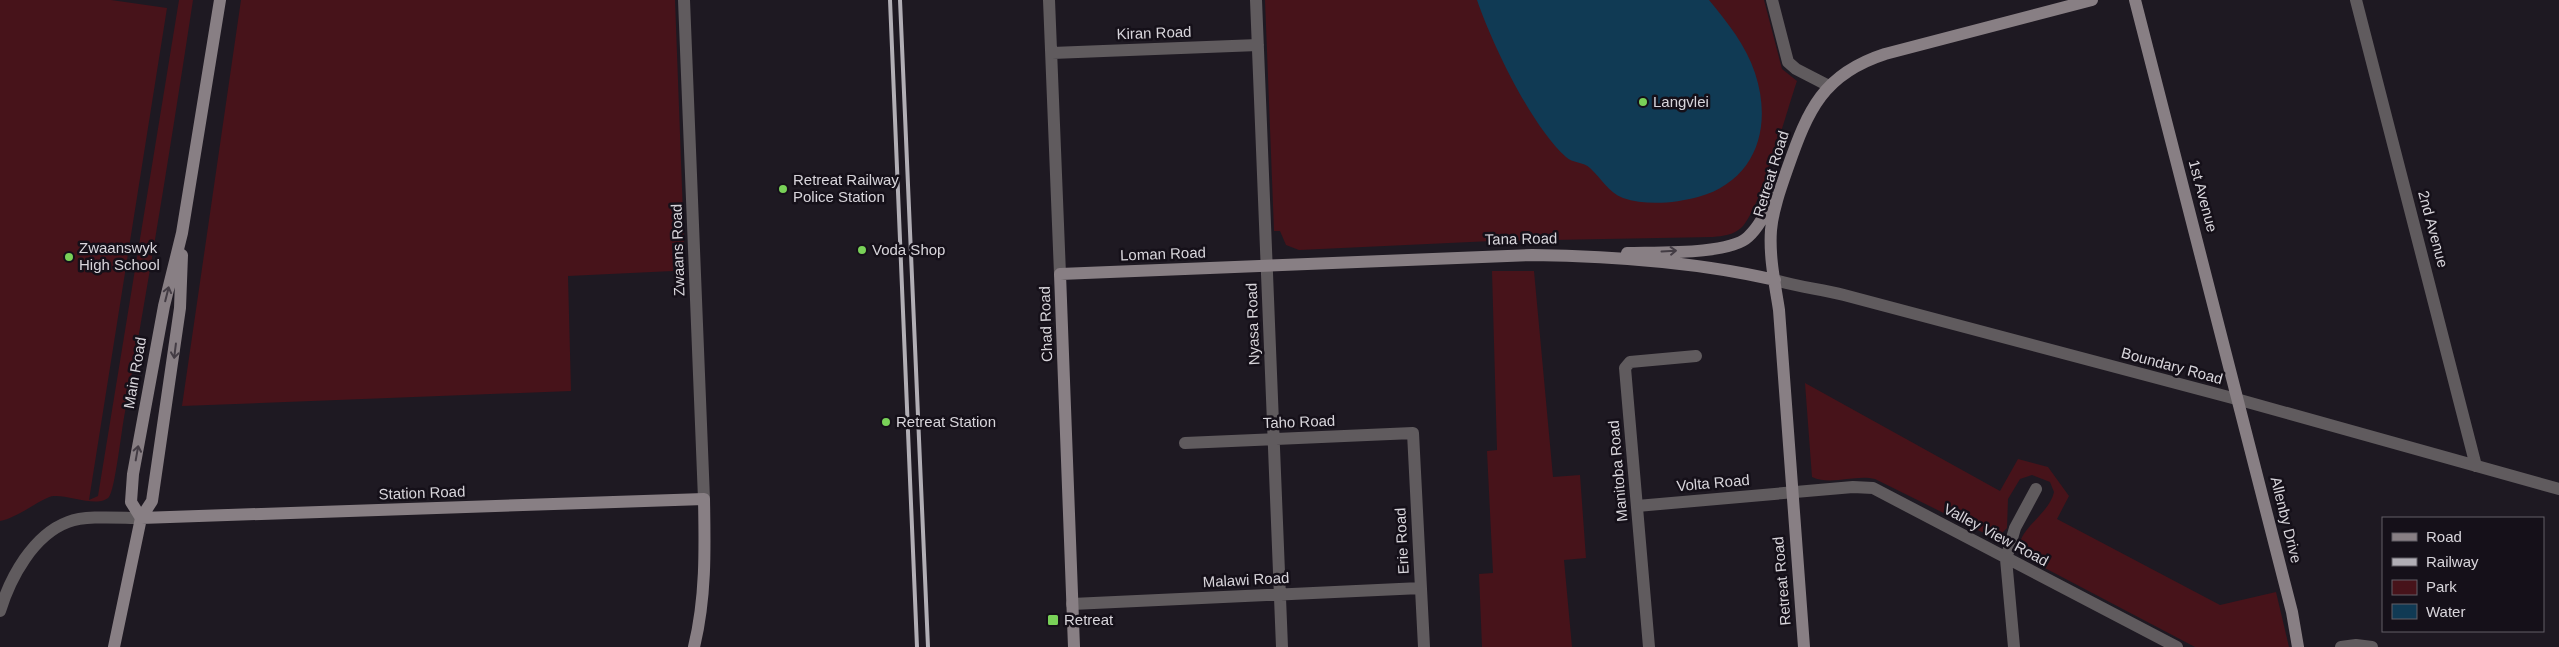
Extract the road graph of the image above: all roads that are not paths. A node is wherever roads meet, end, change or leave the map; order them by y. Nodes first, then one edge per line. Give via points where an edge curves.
1 (220, 0) edge
2 (684, 0) edge
3 (1049, 0) edge
4 (1256, 0) edge
5 (1772, 0) edge
6 (2092, 0) edge
7 (2135, 0) edge
8 (2356, 0) edge
9 (1258, 45) junction
10 (1052, 53) junction
11 (1829, 86) junction
12 (1785, 174) junction
13 (182, 233) junction
14 (1585, 255) junction
15 (1266, 266) junction
16 (1060, 274) junction
17 (1775, 280) junction
18 (1696, 356) dead end
19 (2240, 400) junction
20 (1413, 434) joint
21 (1274, 439) junction
22 (1185, 444) dead end
23 (2476, 466) junction
24 (2036, 489) dead end
25 (2559, 489) edge
26 (1791, 493) junction
27 (704, 499) junction
28 (1637, 506) junction
29 (141, 518) junction
30 (2006, 559) junction
31 (1421, 588) junction
32 (1280, 594) junction
33 (1072, 604) junction
34 (0, 611) edge
35 (114, 647) edge
36 (694, 647) edge
37 (1074, 647) edge
38 (1282, 647) edge
39 (1424, 647) edge
40 (1650, 647) edge
41 (1804, 647) edge
42 (2014, 647) edge
43 (2177, 647) edge
44 (2298, 647) edge
45 (2341, 647) edge
46 (2372, 647) edge

1 - 13 main road, Main Road
2 - 27 street, Zwaans Road
3 - 10 street, Chad Road
4 - 9 street, Nyasa Road
5 - 11 street via 1788,62 1796,70
6 - 11 main road, Retreat Road via 1866,60 1854,65
7 - 19 main road, 1st Avenue
8 - 23 street, 2nd Avenue
9 - 10 street, Kiran Road
9 - 15 street, Nyasa Road
10 - 16 street, Chad Road
11 - 12 main road, Retreat Road via 1806,118
14 -> 12 main road via 1720,249 1737,245 1748,238 1760,223
12 - 17 main road, Retreat Road via 1771,232
13 -> 29 main road, Main Road via 180,308 173,368 152,501
29 -> 13 main road, Main Road via 131,502 133,474 164,306
14 - 15 main road, Tana Road
14 - 17 main road, Tana Road
15 - 16 main road, Loman Road
15 - 21 street, Nyasa Road
16 - 33 main road, Chad Road
17 - 19 street, Boundary Road
17 - 26 main road, Retreat Road
18 - 28 street, Manitoba Road via 1625,365
19 - 23 street, Boundary Road
19 - 44 main road, Allenby Drive
20 - 21 street, Taho Road
20 - 31 street, Erie Road
21 - 22 street, Taho Road
21 - 32 street, Nyasa Road
23 - 25 street, Boundary Road
24 - 30 street via 2015,528
26 - 28 street, Volta Road
26 - 30 street, Valley View Road via 1862,486 1873,488
26 - 41 main road, Retreat Road
27 - 29 main road, Station Road
27 - 36 main road via 704,582
28 - 40 street, Manitoba Road
29 - 34 street via 69,521 56,528 34,547 18,569
29 - 35 main road, Main Road
30 - 42 street
30 - 43 street, Valley View Road
31 - 32 street, Malawi Road
31 - 39 street, Erie Road
32 - 33 street, Malawi Road
32 - 38 street, Nyasa Road
33 - 37 main road, Chad Road
45 - 46 street

